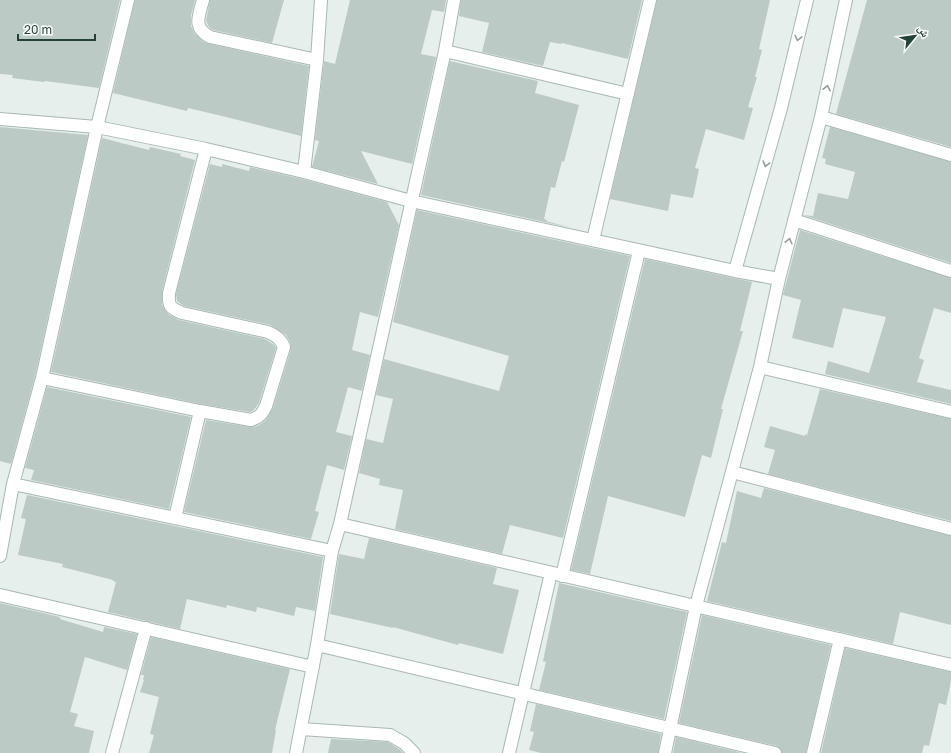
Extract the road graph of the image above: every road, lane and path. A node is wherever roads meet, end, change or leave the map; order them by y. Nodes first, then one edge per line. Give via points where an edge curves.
1 (128, 0) edge
2 (203, 0) edge
3 (321, 0) edge
4 (454, 0) edge
5 (650, 0) edge
6 (807, 0) edge
7 (846, 0) edge
8 (446, 51) junction
9 (318, 60) junction
10 (628, 94) junction
11 (821, 117) junction
12 (0, 119) edge
13 (97, 127) junction
14 (206, 149) junction
15 (951, 155) edge
16 (304, 172) junction
17 (411, 201) junction
18 (794, 220) junction
19 (593, 240) junction
20 (639, 251) junction
21 (736, 271) junction
22 (951, 271) edge
23 (779, 279) junction
24 (760, 367) junction
25 (42, 378) junction
26 (200, 411) junction
27 (951, 412) edge
28 (732, 472) junction
29 (13, 484) junction
30 (175, 518) junction
31 (340, 524) junction
32 (951, 529) edge
33 (332, 551) junction
34 (0, 556) edge
35 (557, 574) junction
36 (0, 595) edge
37 (696, 606) junction
38 (146, 628) junction
39 (840, 640) junction
40 (317, 645) junction
41 (951, 665) edge
42 (313, 667) junction
43 (523, 694) junction
44 (670, 728) junction
45 (301, 729) junction
46 (112, 753) edge
47 (296, 753) edge
48 (414, 753) edge
49 (509, 753) edge
50 (665, 753) edge
51 (774, 753) edge
52 (813, 753) edge

1 - 13 street
2 - 9 street via 198,23 203,33 210,37
3 - 9 street
4 - 8 street
5 - 10 street
6 -> 21 street via 781,108
11 -> 7 street
8 - 10 street
8 - 17 street
9 - 16 street
10 - 19 street
11 - 15 street
11 - 18 street
12 - 13 street
13 - 14 street
13 - 25 street
14 - 16 street
14 - 26 street via 168,293 168,302 174,310 182,313 268,332 277,336 284,347 266,406 258,418 251,420
16 - 17 street
17 - 19 street
17 - 31 street
18 - 22 street
23 -> 18 street
19 - 20 street
20 - 21 street
20 - 35 street
21 - 23 street
23 - 24 street
24 - 27 street
24 - 28 street
25 - 26 street
25 - 29 street
26 - 30 street
28 - 32 street
28 - 37 street
29 - 30 street
29 - 34 street
30 - 33 street
31 - 33 street
31 - 35 street
33 - 40 street
35 - 37 street
35 - 43 street
36 - 38 street
37 - 39 street
37 - 44 street
38 - 42 street
38 - 46 street
39 - 41 street
39 - 52 street
40 - 42 street
40 - 43 street
42 - 45 street
43 - 44 street
43 - 49 street
44 - 50 street
44 - 51 street
45 - 47 street
45 - 48 street via 390,735

